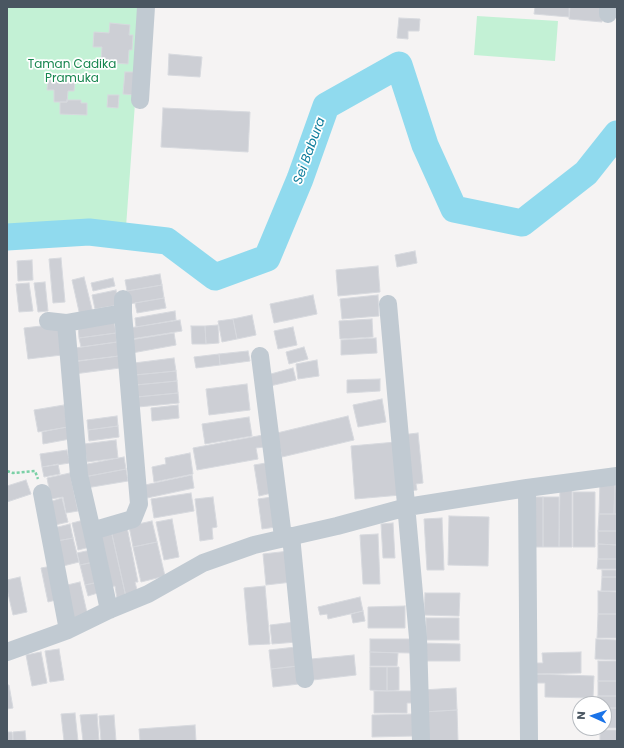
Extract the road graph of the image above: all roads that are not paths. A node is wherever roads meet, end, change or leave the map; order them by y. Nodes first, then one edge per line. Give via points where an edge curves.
1 (146, 7) edge
2 (140, 100) dead end
3 (388, 304) dead end
4 (48, 321) dead end
5 (66, 323) junction
6 (260, 356) dead end
7 (617, 476) edge
8 (527, 488) junction
9 (42, 492) road end
10 (407, 507) junction
11 (92, 531) junction
12 (287, 537) junction
13 (109, 610) junction
14 (68, 630) junction
15 (7, 652) edge
16 (305, 679) dead end
17 (421, 741) edge
18 (529, 741) edge

1 - 2 street
3 - 10 street
4 - 5 street
5 - 11 street via 79,475
5 - 11 street via 123,306 139,504 133,519
6 - 12 street
7 - 8 street
8 - 10 street
8 - 18 street
9 - 14 street
10 - 12 street
10 - 17 street via 418,638
11 - 13 street
12 - 13 street via 224,554 176,577 148,594
12 - 16 street
13 - 14 street
14 - 15 street

